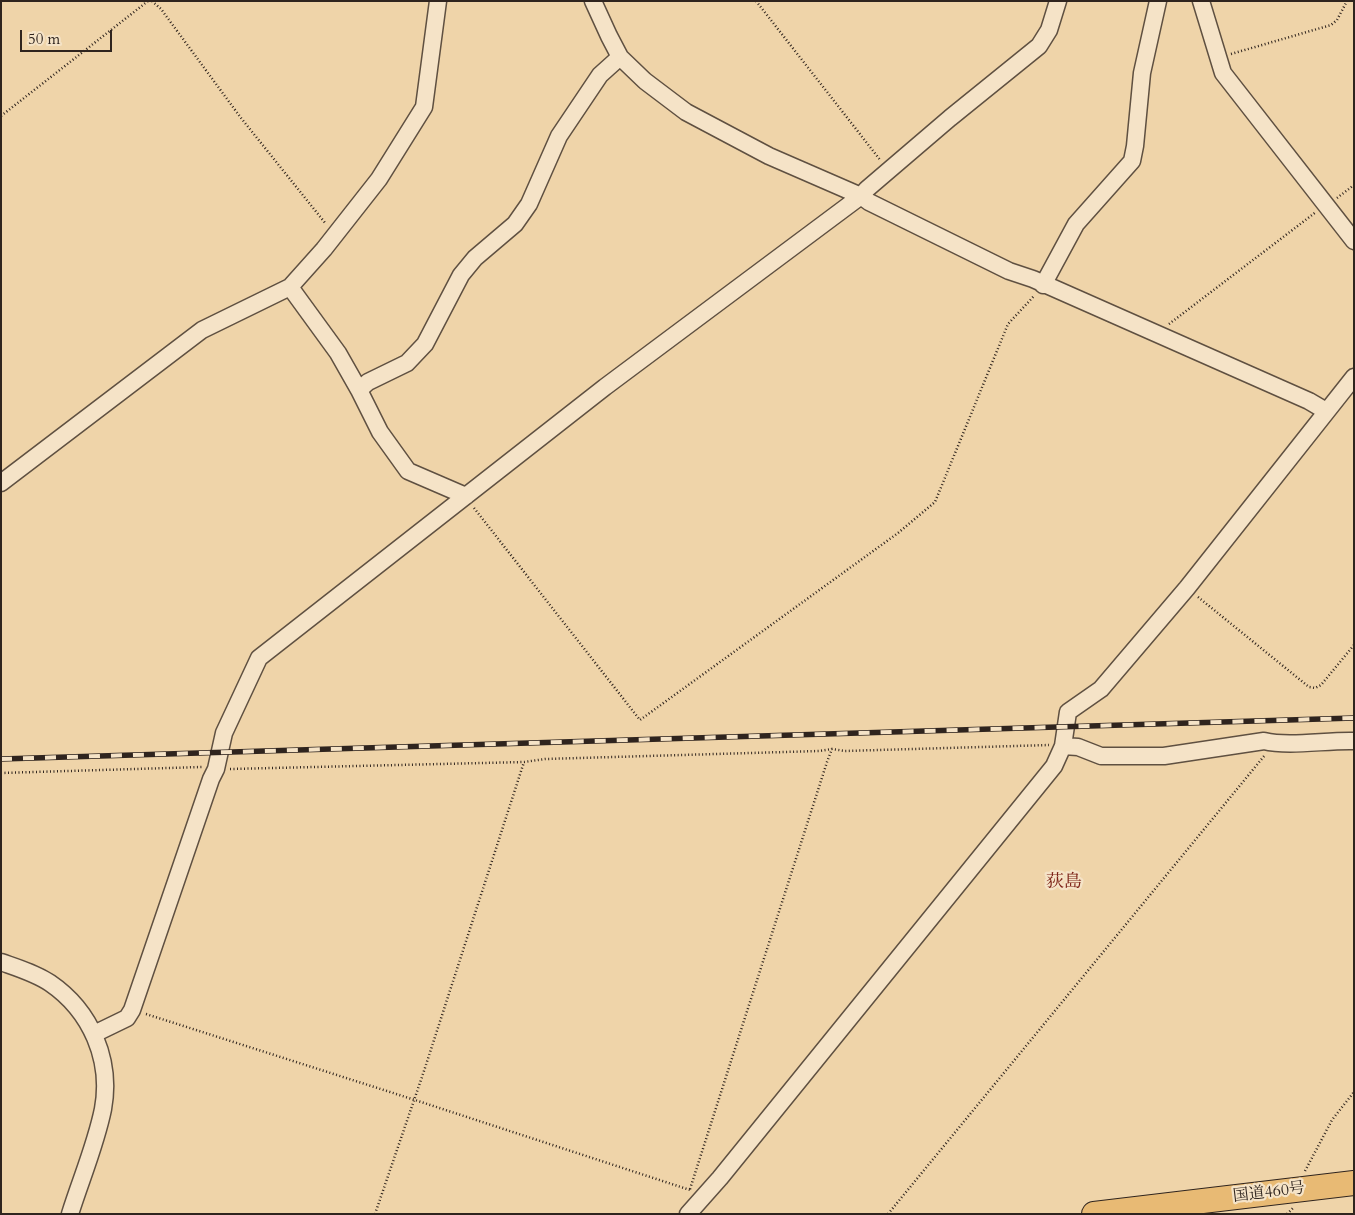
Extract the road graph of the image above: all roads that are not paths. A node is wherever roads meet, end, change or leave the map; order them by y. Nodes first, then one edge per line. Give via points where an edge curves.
1 (438, 1) edge
2 (593, 1) edge
3 (1058, 1) edge
4 (1158, 1) edge
5 (1202, 1) edge
6 (620, 57) junction
7 (861, 196) junction
8 (1354, 241) edge
9 (1043, 285) junction
10 (290, 287) junction
11 (1354, 377) edge
12 (359, 390) junction
13 (1326, 411) junction
14 (1, 483) edge
15 (466, 496) junction
16 (1354, 740) edge
17 (1063, 746) junction
18 (1, 962) edge
19 (94, 1034) junction
20 (1354, 1183) edge
21 (70, 1214) edge
22 (688, 1214) edge
23 (1094, 1214) edge

1 - 10 street via 424,107 379,179
2 - 6 street
3 - 7 street via 1049,30 1039,46
4 - 9 street via 1142,73 1132,161 1076,224
5 - 8 street via 1223,73
6 - 7 street via 686,112 769,156
6 - 12 street via 600,75 559,136 529,204 515,224 475,258 461,275 425,344 407,363 368,382
7 - 9 street
7 - 15 street via 605,387
9 - 13 street
10 - 12 street via 338,353
10 - 14 street via 202,330
11 - 13 street
12 - 15 street via 380,432 408,471
13 - 17 street via 1187,588 1101,689 1068,712
15 - 19 street via 259,658 224,733 216,769 132,1010 127,1018
16 - 17 street via 1264,741 1164,756 1101,756 1078,747
17 - 22 street via 1054,766 697,1193
18 - 19 street via 34,974 62,992 85,1018
19 - 21 street via 103,1066 104,1095 97,1132
20 - 23 highway, 国道460号

